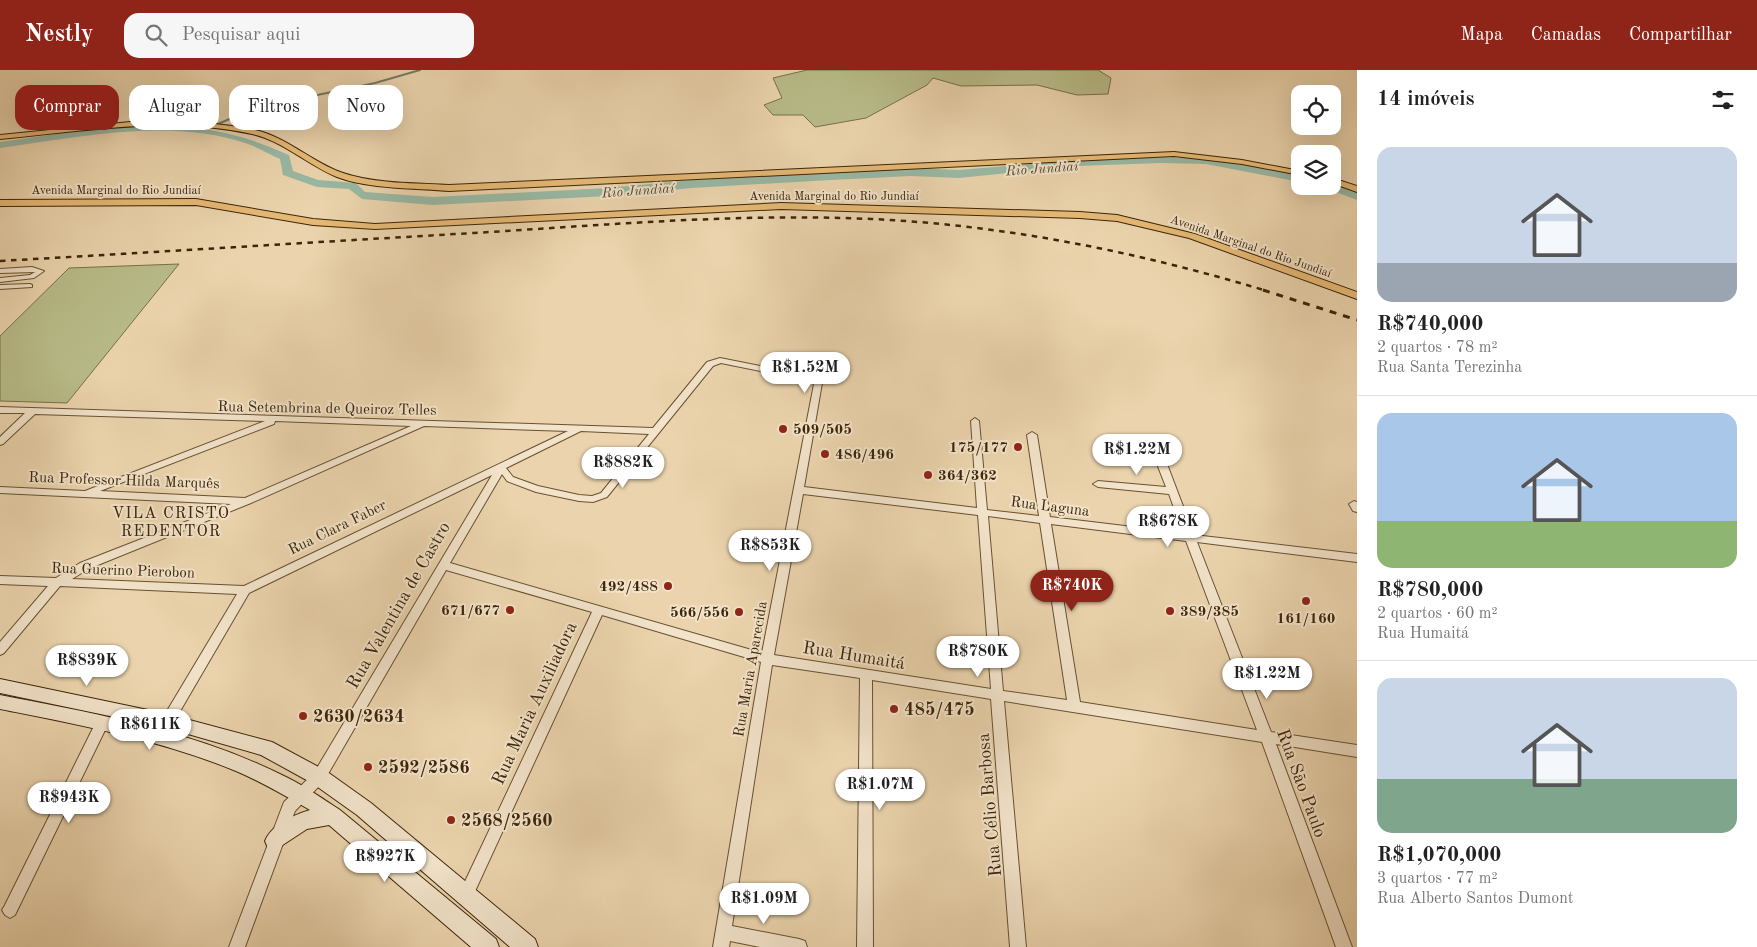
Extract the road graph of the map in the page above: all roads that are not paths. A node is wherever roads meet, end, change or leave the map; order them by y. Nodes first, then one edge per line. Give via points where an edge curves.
1 (42, 70) edge
2 (68, 70) edge
3 (0, 138) edge
4 (1291, 171) edge
5 (1341, 183) edge
6 (1357, 189) edge
7 (0, 203) edge
8 (0, 270) edge
9 (10, 270) junction
10 (0, 280) edge
11 (30, 286) dead end
12 (0, 287) edge
13 (1357, 296) edge
14 (0, 410) edge
15 (32, 412) junction
16 (277, 420) junction
17 (975, 422) dead end
18 (423, 424) junction
19 (580, 429) junction
20 (653, 431) junction
21 (1032, 435) dead end
22 (0, 442) edge
23 (1162, 464) dead end
24 (501, 467) junction
25 (1098, 484) dead end
26 (0, 490) edge
27 (799, 490) junction
28 (1172, 491) junction
29 (85, 493) junction
30 (247, 501) junction
31 (982, 512) junction
32 (1045, 520) junction
33 (1190, 538) junction
34 (1357, 558) edge
35 (444, 565) junction
36 (0, 580) edge
37 (57, 583) junction
38 (245, 590) junction
39 (598, 609) junction
40 (0, 650) edge
41 (767, 659) junction
42 (866, 674) junction
43 (0, 686) edge
44 (998, 695) junction
45 (0, 702) edge
46 (1074, 707) junction
47 (168, 721) junction
48 (102, 724) junction
49 (1267, 738) junction
50 (1357, 751) edge
51 (319, 777) junction
52 (302, 794) junction
53 (333, 816) junction
54 (275, 841) junction
55 (466, 895) junction
56 (10, 910) dead end
57 (723, 940) edge
58 (238, 947) edge
59 (488, 947) edge
60 (527, 947) edge
61 (799, 947) edge
62 (865, 947) edge
63 (1018, 947) edge
64 (1344, 947) edge

1 - 2 street
3 - 4 main road, Avenida Marginal do Rio Jundiaí via 130,124 201,126 254,132 269,137 340,175 449,188 1174,154
5 - 6 main road
7 - 13 main road, Avenida Marginal do Rio Jundiaí via 196,202 360,227 781,206 1042,212 1118,218 1167,229
8 - 9 street
9 - 10 street via 10,274
9 - 10 street via 41,271 32,276
11 - 12 street
14 - 15 street, Rua Setembrina de Queiroz Telles
15 - 16 street, Rua Setembrina de Queiroz Telles
15 - 22 street
16 - 18 street, Rua Setembrina de Queiroz Telles
16 - 29 street
17 - 31 street, Rua Célio Barbosa
18 - 19 street, Rua Setembrina de Queiroz Telles
18 - 30 street
19 - 20 street, Rua Setembrina de Queiroz Telles
19 - 24 street, Rua Clara Faber
20 - 24 street via 604,495 592,499 536,489 510,479
20 - 27 street, Rua Maria Aparecida via 716,361 726,360 807,377 818,383
21 - 32 street
23 - 28 street, Rua São Paulo
24 - 35 street, Rua Valentina de Castro
24 - 38 street, Rua Clara Faber
25 - 28 street
26 - 29 street, Rua Professor Hilda Marquês
27 - 31 street, Rua Laguna
27 - 41 street, Rua Maria Aparecida
28 - 33 street, Rua São Paulo
29 - 30 street, Rua Professor Hilda Marquês
30 - 37 street via 84,566
31 - 32 street, Rua Laguna
31 - 44 street, Rua Célio Barbosa
32 - 33 street, Rua Laguna
32 - 46 street
33 - 34 street, Rua Laguna
33 - 49 street, Rua São Paulo
35 - 39 street, Rua Humaitá
35 - 51 street, Rua Valentina de Castro
36 - 37 street, Rua Guerino Pierobon
37 - 38 street, Rua Guerino Pierobon
37 - 40 street
38 - 47 street
39 - 41 street, Rua Humaitá
39 - 55 street, Rua Maria Auxiliadora
41 - 42 street, Rua Humaitá
41 - 57 street, Rua Maria Aparecida
42 - 44 street, Rua Humaitá
42 - 62 street
43 - 47 main road
44 - 46 street, Rua Humaitá
44 - 63 street, Rua Célio Barbosa
45 - 48 main road
46 - 49 street, Rua Humaitá
47 - 51 main road via 266,748
48 - 52 main road via 194,747 250,767
48 - 56 street
49 - 50 street, Rua Humaitá
49 - 64 street, Rua São Paulo
51 - 52 street, Rua Valentina de Castro
51 - 55 main road via 371,815
52 - 53 main road
52 - 54 street, Rua Valentina de Castro via 288,807
53 - 54 main road via 302,820
53 - 59 main road
54 - 58 street, Rua Valentina de Castro
55 - 60 main road
57 - 61 street

